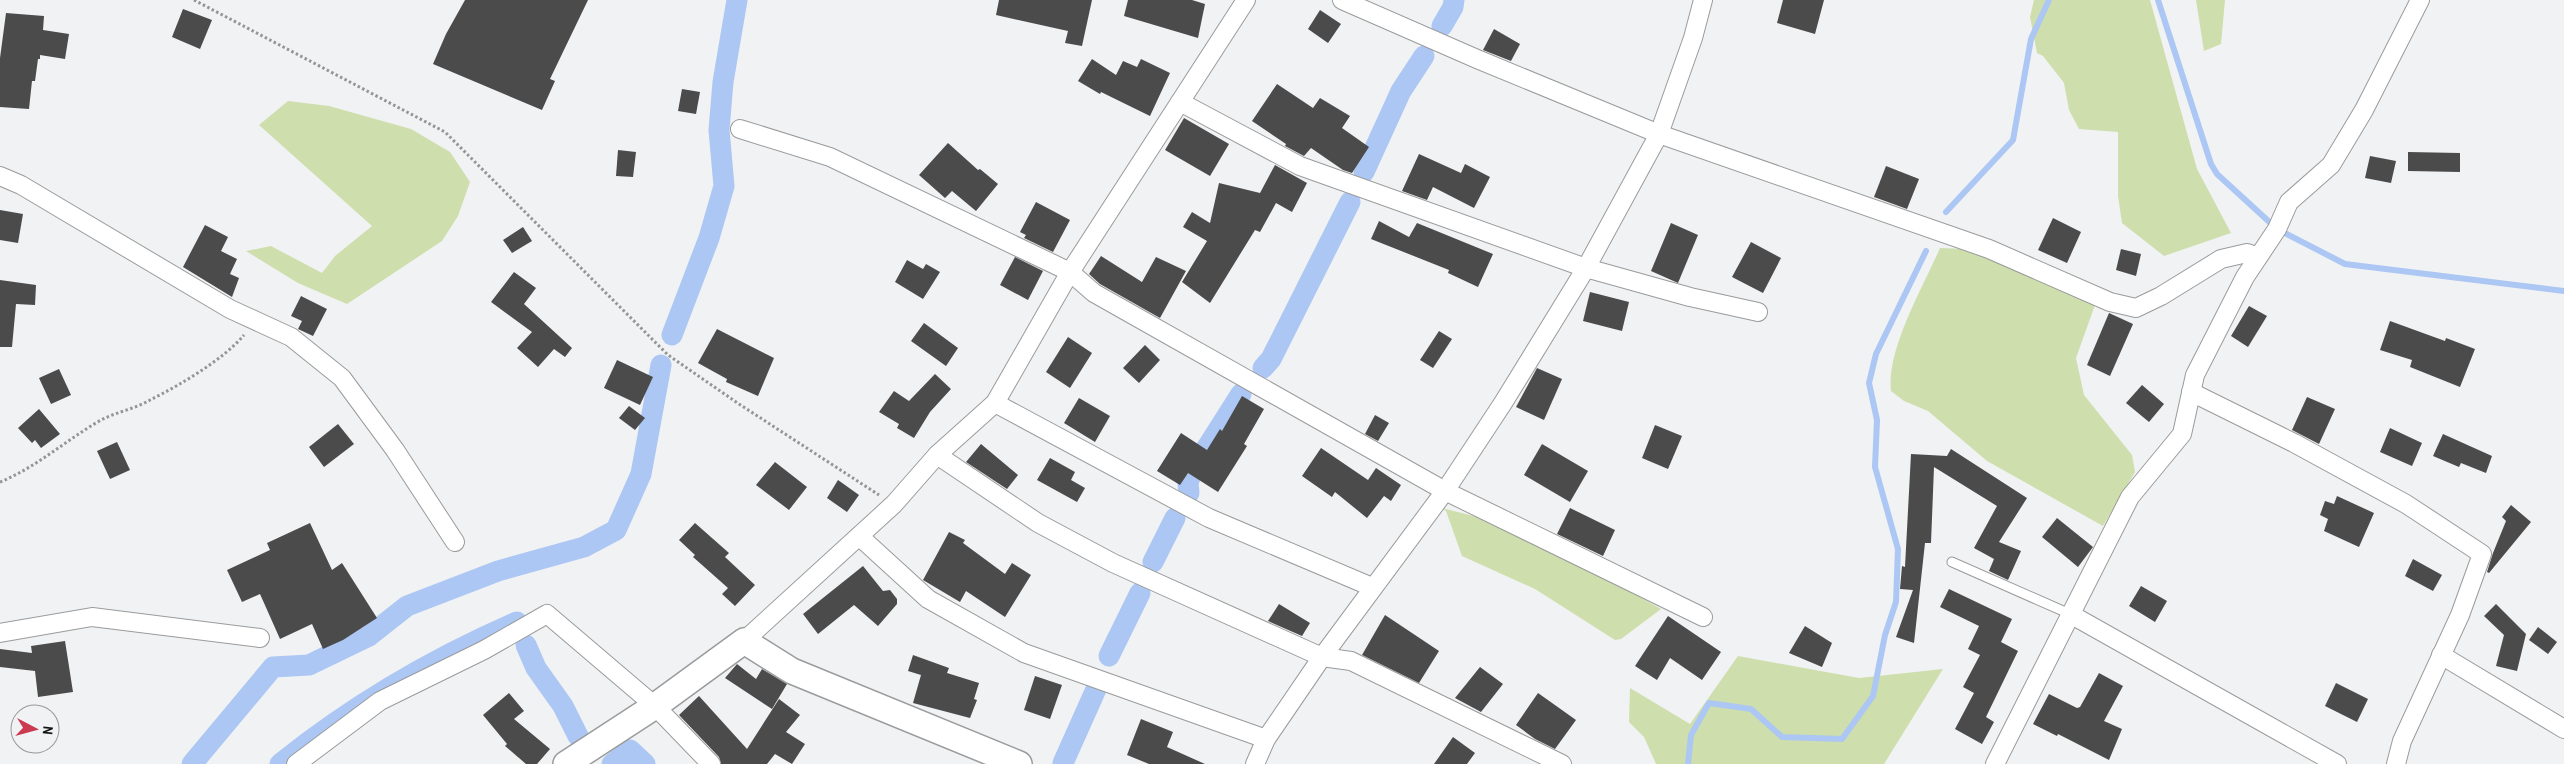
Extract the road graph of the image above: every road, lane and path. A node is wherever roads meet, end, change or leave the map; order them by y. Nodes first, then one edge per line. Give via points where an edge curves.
1 (194, 0) edge
2 (1246, 0) edge
3 (1342, 0) edge
4 (1703, 0) edge
5 (2420, 0) edge
6 (1180, 102) junction
7 (740, 128) dead end
8 (1659, 134) junction
9 (0, 176) edge
10 (2258, 257) junction
11 (1586, 268) junction
12 (1070, 272) junction
13 (1758, 312) dead end
14 (255, 320) junction
15 (2191, 392) junction
16 (995, 403) junction
17 (937, 455) junction
18 (0, 482) edge
19 (1445, 491) junction
20 (894, 504) junction
21 (858, 536) junction
22 (455, 542) dead end
23 (1952, 562) dead end
24 (1372, 587) junction
25 (2070, 614) junction
26 (1703, 617) dead end
27 (0, 633) edge
28 (260, 638) dead end
29 (744, 641) junction
30 (2441, 655) junction
31 (1322, 657) junction
32 (655, 706) junction
33 (2564, 729) edge
34 (1266, 739) junction
35 (296, 764) edge
36 (566, 764) edge
37 (711, 764) edge
38 (1019, 764) edge
39 (1255, 764) edge
40 (1562, 764) edge
41 (1994, 764) edge
42 (2337, 764) edge
43 (2396, 764) edge

1 - 20 path via 445,132 668,355
2 - 6 street
3 - 8 street
4 - 8 street
5 - 10 street via 2364,110 2331,165 2289,202
6 - 11 street via 1300,166
6 - 12 street
7 - 12 street via 830,157
8 - 10 street via 1989,249 2110,302 2136,308 2221,259 2247,253
8 - 11 street
9 - 14 street
10 - 15 street via 2195,375
11 - 13 street
11 - 19 street
12 - 16 street
12 - 19 street via 1094,293
14 - 18 path via 235,346 193,375 150,401 101,420 57,451
14 - 22 street via 291,337 342,378
15 - 25 street via 2182,434 2130,498
15 - 30 street via 2406,504 2482,554 2460,615
16 - 17 street
16 - 24 street via 1209,518
17 - 20 street
17 - 31 street via 1038,523 1113,563
19 - 24 street
19 - 26 street
20 - 21 street
21 - 29 street
21 - 34 street via 928,599 1024,653
23 - 25 lane
24 - 31 street
25 - 41 street
25 - 42 street
27 - 28 street via 92,617
29 - 32 street
29 - 38 street via 792,671
30 - 33 street
30 - 43 street via 2402,741
31 - 34 street
31 - 40 street via 1351,661
32 - 35 street via 547,614 484,650 380,701
32 - 36 street
32 - 37 street
34 - 39 street

